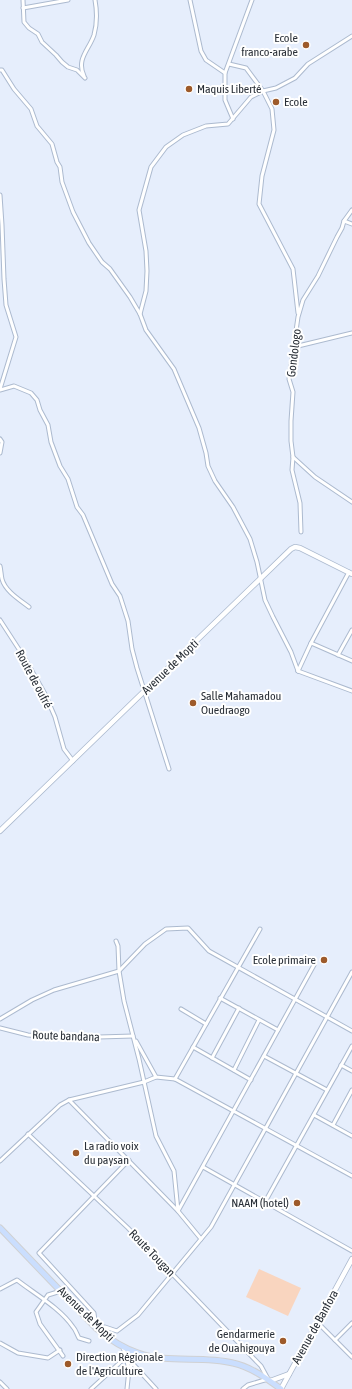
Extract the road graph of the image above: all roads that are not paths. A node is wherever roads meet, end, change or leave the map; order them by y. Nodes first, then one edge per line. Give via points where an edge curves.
1 (23, 0) edge
2 (68, 0) edge
3 (95, 0) edge
4 (190, 0) edge
5 (252, 0) edge
6 (64, 1) edge
7 (23, 8) junction
8 (352, 36) edge
9 (229, 64) junction
10 (0, 70) edge
11 (226, 73) junction
12 (263, 91) junction
13 (233, 119) junction
14 (0, 195) edge
15 (352, 210) edge
16 (344, 221) junction
17 (352, 224) edge
18 (140, 314) junction
19 (298, 317) junction
20 (352, 333) edge
21 (294, 347) junction
22 (0, 390) edge
23 (0, 439) edge
24 (0, 453) edge
25 (294, 457) junction
26 (352, 502) edge
27 (301, 532) dead end
28 (0, 566) edge
29 (351, 573) edge
30 (260, 579) junction
31 (29, 607) dead end
32 (0, 621) edge
33 (352, 630) edge
34 (311, 643) junction
35 (338, 655) junction
36 (352, 661) edge
37 (298, 671) junction
38 (352, 691) edge
39 (144, 692) junction
40 (73, 761) junction
41 (170, 769) dead end
42 (0, 831) edge
43 (260, 929) dead end
44 (116, 941) dead end
45 (314, 965) dead end
46 (238, 967) junction
47 (119, 972) junction
48 (352, 972) edge
49 (220, 998) junction
50 (295, 999) junction
51 (239, 1008) junction
52 (180, 1010) dead end
53 (327, 1017) junction
54 (0, 1018) edge
55 (259, 1020) junction
56 (206, 1024) junction
57 (0, 1028) edge
58 (278, 1030) junction
59 (352, 1031) edge
60 (133, 1036) junction
61 (352, 1046) edge
62 (193, 1047) junction
63 (264, 1056) junction
64 (212, 1058) junction
65 (341, 1065) junction
66 (234, 1070) junction
67 (352, 1071) edge
68 (296, 1073) junction
69 (156, 1077) junction
70 (175, 1079) junction
71 (251, 1080) junction
72 (144, 1082) junction
73 (327, 1090) junction
74 (352, 1090) edge
75 (69, 1100) junction
76 (234, 1111) junction
77 (314, 1115) junction
78 (333, 1125) junction
79 (265, 1129) junction
80 (28, 1134) junction
81 (352, 1136) edge
82 (296, 1146) junction
83 (129, 1160) junction
84 (0, 1161) edge
85 (203, 1167) junction
86 (352, 1176) edge
87 (234, 1185) junction
88 (94, 1195) junction
89 (265, 1202) junction
90 (178, 1211) junction
91 (0, 1228) edge
92 (201, 1239) junction
93 (352, 1251) edge
94 (351, 1262) edge
95 (172, 1274) junction
96 (0, 1289) edge
97 (61, 1291) junction
98 (44, 1299) junction
99 (317, 1322) junction
100 (352, 1323) edge
101 (96, 1328) junction
102 (335, 1340) junction
103 (89, 1341) dead end
104 (0, 1343) edge
105 (123, 1347) junction
106 (60, 1350) junction
107 (139, 1354) junction
108 (64, 1356) dead end
109 (126, 1357) junction
110 (352, 1358) edge
111 (133, 1364) junction
112 (130, 1369) junction
113 (289, 1374) junction
114 (269, 1380) junction
115 (0, 1382) edge
116 (7, 1389) edge
117 (92, 1389) edge
118 (127, 1389) edge
119 (156, 1389) edge
120 (243, 1389) edge
121 (281, 1389) edge

1 - 7 street
2 - 6 street
3 - 7 street via 97,9 94,34 81,64 84,78 77,70 62,62 42,42 38,34 29,28 24,22
4 - 11 street via 201,51 206,60
5 - 9 street
6 - 7 street
8 - 12 street via 308,64 295,78 276,88
9 - 11 street
9 - 12 street via 246,68
10 - 18 street via 31,109 37,126 52,144 73,212 89,243
11 - 13 street via 225,100
12 - 13 street via 251,97
12 - 19 street via 272,109 274,130 262,176 259,204 293,270
13 - 18 street via 228,124 206,126 183,135 166,147 151,167 139,210 147,270 146,291
14 - 22 street via 6,305 16,337
15 - 16 street, Gondologo
16 - 17 street
16 - 19 street, Gondologo via 325,262 303,300
18 - 30 street via 146,330 174,369 199,428 208,466 250,539
19 - 21 street, Gondologo
20 - 21 street
21 - 25 street, Gondologo via 289,379 293,392 291,428
22 - 39 street via 14,386 31,393 37,400 77,507 120,596
23 - 24 street
25 - 26 street via 315,476
25 - 27 street, Gondologo via 292,470 300,503
28 - 31 street via 2,580 16,597
29 - 30 street, Avenue de Mopti via 295,547
29 - 34 street
30 - 37 street via 268,605
30 - 39 street, Avenue de Mopti
32 - 40 street, Route de oufré via 45,694 64,750
33 - 35 street
34 - 35 street
34 - 37 street
35 - 36 street
37 - 38 street
39 - 40 street, Avenue de Mopti
39 - 41 street
40 - 42 street, Avenue de Mopti
43 - 46 street
44 - 47 street
45 - 50 street
46 - 47 street via 209,951 188,928 166,929 145,944
46 - 49 street
46 - 50 street
47 - 54 street via 54,990
47 - 60 street
48 - 53 street
49 - 51 street
49 - 56 street
50 - 53 street
50 - 58 street
51 - 55 street
51 - 64 street
52 - 56 street
53 - 59 street
53 - 68 street
55 - 58 street
55 - 66 street
56 - 62 street
57 - 60 street, Route bandana via 28,1035 65,1038
58 - 63 street
60 - 69 street
60 - 72 street
61 - 65 street
62 - 64 street
62 - 70 street
63 - 68 street
63 - 71 street
64 - 66 street
65 - 67 street
65 - 73 street
66 - 71 street
68 - 73 street
68 - 79 street
69 - 70 street
69 - 72 street
70 - 76 street
71 - 76 street
72 - 75 street
72 - 90 street via 156,1136 174,1171
73 - 77 street
74 - 78 street
75 - 80 street
75 - 83 street
76 - 79 street
76 - 85 street
77 - 78 street
77 - 82 street
78 - 81 street
79 - 82 street
79 - 87 street
80 - 84 street
80 - 88 street, Route Tougan
82 - 86 street
82 - 89 street
83 - 88 street
83 - 90 street
85 - 87 street
85 - 90 street
87 - 89 street
87 - 92 street via 211,1227
88 - 95 street, Route Tougan
88 - 101 street via 39,1253 94,1313
89 - 93 street
90 - 92 street
91 - 97 main road, Avenue de Mopti
92 - 95 street
94 - 99 street, Avenue de Banfora
95 - 101 street via 138,1315 118,1331 105,1327
95 - 114 street, Route Tougan via 261,1366
96 - 98 street via 17,1280
97 - 98 street via 52,1293
97 - 101 main road, Avenue de Mopti
98 - 103 street via 74,1327 79,1338
98 - 106 street via 36,1312 40,1324
99 - 102 street
99 - 113 street, Avenue de Banfora
100 - 102 street
101 - 105 main road, Avenue de Mopti
102 - 110 street
104 - 106 street via 18,1353 41,1358 48,1358
105 - 107 main road, Avenue de Mopti
105 - 109 street
106 - 108 street
107 - 111 street
107 - 114 main road, Avenue de Mopti via 164,1358 220,1360 252,1370
109 - 112 street
109 - 117 street
111 - 112 street
111 - 119 street
112 - 118 street
113 - 114 street
113 - 121 street, Avenue de Banfora
114 - 120 street via 248,1385
114 - 121 main road, Avenue de Mopti
115 - 116 street

